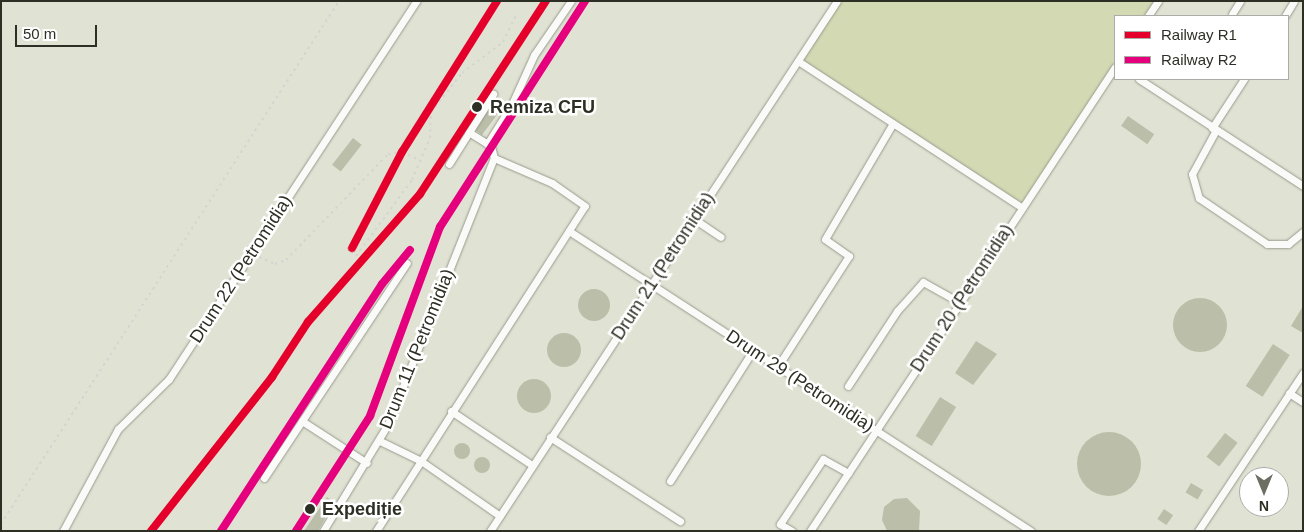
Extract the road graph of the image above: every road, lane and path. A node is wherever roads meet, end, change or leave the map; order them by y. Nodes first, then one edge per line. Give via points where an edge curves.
1 (339, 1) edge
2 (416, 1) edge
3 (571, 1) edge
4 (837, 1) edge
5 (1158, 1) edge
6 (1240, 1) edge
7 (1294, 1) edge
8 (516, 13) dead end
9 (1232, 14) edge
10 (1149, 15) edge
11 (1286, 15) edge
12 (798, 61) junction
13 (1114, 68) edge
14 (1140, 80) edge
15 (1243, 80) edge
16 (493, 94) dead end
17 (893, 123) junction
18 (1214, 129) junction
19 (469, 132) junction
20 (487, 144) junction
21 (494, 158) junction
22 (420, 161) junction
23 (449, 164) dead end
24 (1303, 186) edge
25 (1021, 207) junction
26 (694, 219) junction
27 (569, 231) junction
28 (1303, 232) edge
29 (721, 237) dead end
30 (252, 253) junction
31 (356, 256) dead end
32 (407, 263) dead end
33 (651, 285) junction
34 (959, 302) junction
35 (753, 350) junction
36 (778, 366) junction
37 (1303, 373) edge
38 (848, 386) dead end
39 (1290, 394) junction
40 (1303, 402) edge
41 (451, 411) junction
42 (302, 421) junction
43 (877, 430) junction
44 (550, 437) junction
45 (380, 441) junction
46 (421, 461) junction
47 (368, 463) junction
48 (532, 465) junction
49 (848, 473) junction
50 (264, 478) dead end
51 (670, 481) dead end
52 (500, 516) junction
53 (680, 521) dead end
54 (1, 524) edge
55 (63, 531) edge
56 (323, 531) edge
57 (376, 531) edge
58 (490, 531) edge
59 (792, 531) edge
60 (810, 531) edge
61 (1031, 531) edge
62 (1198, 531) edge

1 - 54 path
2 - 30 lane, Drum 22 (Petromidia)
3 - 20 lane via 534,55 511,106
4 - 12 lane, Drum 21 (Petromidia)
5 - 10 lane
6 - 9 lane
7 - 11 lane
8 - 22 path via 502,42 462,73 431,112 430,138
12 - 17 lane
12 - 26 lane, Drum 21 (Petromidia)
13 - 25 lane, Drum 20 (Petromidia)
14 - 18 lane
15 - 18 lane
16 - 19 lane
17 - 25 lane
17 - 36 lane via 826,239 849,256
18 - 24 lane
18 - 28 lane via 1192,174 1199,198 1267,244 1288,244
19 - 20 lane
19 - 23 lane
20 - 21 lane
21 - 27 lane via 552,184 585,206
21 - 45 lane, Drum 11 (Petromidia)
22 - 30 path via 402,152 388,154 286,260 275,264
22 - 31 path via 388,218
25 - 34 lane, Drum 20 (Petromidia)
26 - 29 lane
26 - 33 lane, Drum 21 (Petromidia)
27 - 33 lane, Drum 29 (Petromidia)
27 - 41 lane
30 - 55 lane, Drum 22 (Petromidia) via 161,390 118,429
32 - 42 lane
33 - 35 lane, Drum 29 (Petromidia)
33 - 44 lane, Drum 21 (Petromidia)
34 - 38 lane via 923,282 897,311
34 - 43 lane, Drum 20 (Petromidia)
35 - 36 lane, Drum 29 (Petromidia)
35 - 51 lane
36 - 43 lane, Drum 29 (Petromidia)
37 - 39 lane
39 - 40 lane
39 - 62 lane
41 - 46 lane
41 - 48 lane
42 - 47 lane
42 - 50 lane
43 - 49 lane, Drum 20 (Petromidia)
43 - 61 lane, Drum 29 (Petromidia)
44 - 48 lane, Drum 21 (Petromidia)
44 - 53 lane
45 - 46 lane
45 - 47 lane, Drum 11 (Petromidia)
46 - 52 lane
46 - 57 lane
47 - 56 lane, Drum 11 (Petromidia)
48 - 52 lane, Drum 21 (Petromidia)
49 - 59 lane via 823,459 780,524
49 - 60 lane, Drum 20 (Petromidia)
52 - 58 lane, Drum 21 (Petromidia)

